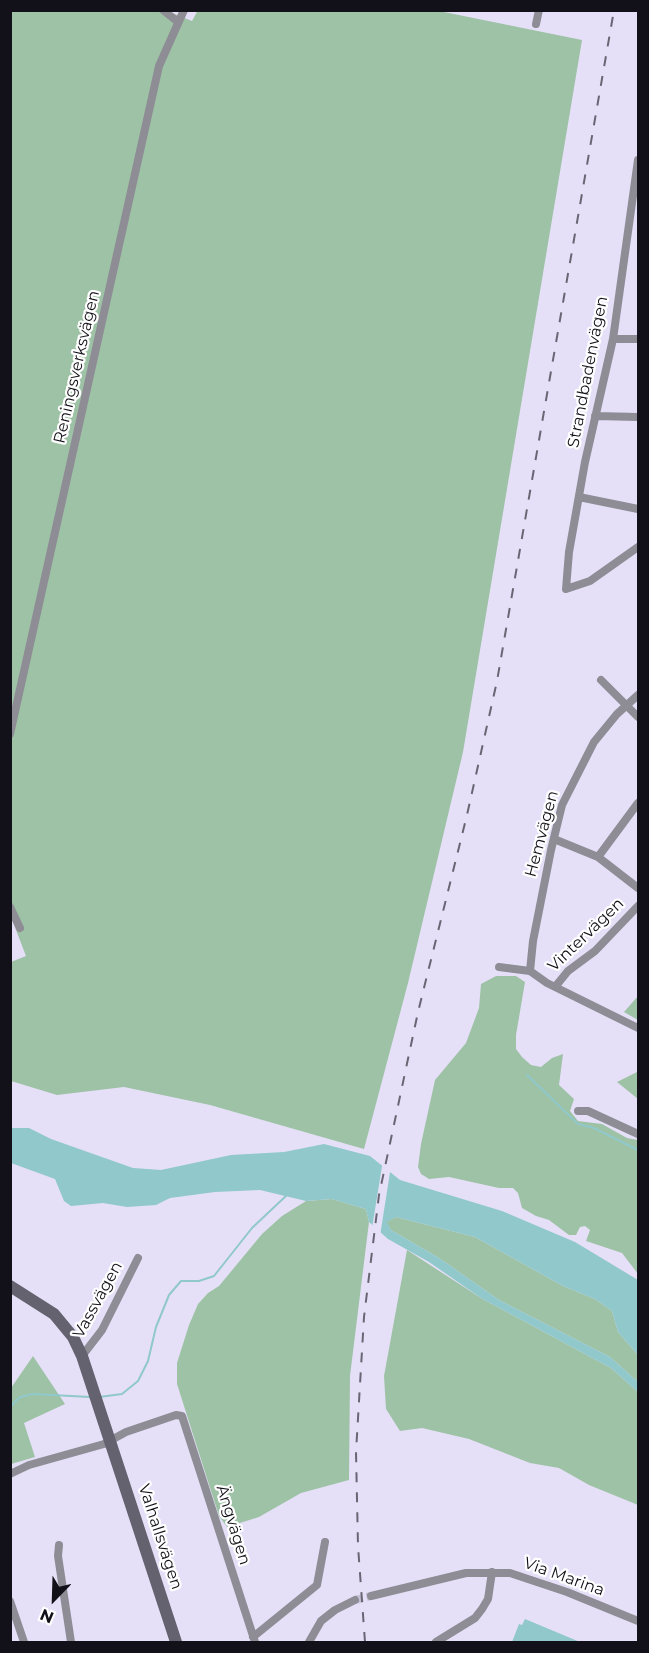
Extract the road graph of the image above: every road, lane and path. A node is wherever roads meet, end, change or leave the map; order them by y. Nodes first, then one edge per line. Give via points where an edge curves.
1 (163, 10) edge
2 (184, 10) edge
3 (539, 10) edge
4 (178, 22) junction
5 (536, 24) dead end
6 (639, 160) edge
7 (635, 196) edge
8 (613, 339) junction
9 (639, 339) edge
10 (595, 416) junction
11 (639, 417) edge
12 (579, 497) junction
13 (639, 509) edge
14 (639, 547) edge
15 (601, 680) dead end
16 (639, 695) edge
17 (627, 705) junction
18 (639, 717) edge
19 (10, 734) edge
20 (639, 803) edge
21 (554, 839) junction
22 (598, 857) junction
23 (639, 888) edge
24 (639, 906) edge
25 (10, 907) edge
26 (20, 928) dead end
27 (499, 967) dead end
28 (530, 971) junction
29 (555, 987) junction
30 (639, 1028) edge
31 (578, 1111) dead end
32 (639, 1134) edge
33 (138, 1258) dead end
34 (10, 1286) edge
35 (82, 1356) junction
36 (111, 1441) junction
37 (10, 1474) edge
38 (325, 1542) dead end
39 (59, 1545) dead end
40 (492, 1572) junction
41 (371, 1596) tunnel mouth
42 (355, 1600) tunnel mouth
43 (10, 1601) edge
44 (639, 1621) edge
45 (254, 1640) edge
46 (24, 1642) edge
47 (71, 1642) edge
48 (177, 1642) edge
49 (309, 1642) edge
50 (436, 1642) edge

1 - 4 street
2 - 4 street, Reningsverksvägen
3 - 5 street
4 - 19 street, Reningsverksvägen via 159,66
6 - 7 street, Strandbadenvägen
7 - 8 street, Strandbadenvägen
8 - 9 street
8 - 10 street, Strandbadenvägen
10 - 11 street
10 - 12 street, Strandbadenvägen
12 - 13 street
12 - 14 street, Strandbadenvägen via 566,589 590,581
15 - 17 street
16 - 17 street, Hemvägen
17 - 18 street
17 - 21 street, Hemvägen via 585,756 562,805
20 - 22 street
21 - 22 street
21 - 28 street, Hemvägen
22 - 23 street
24 - 29 street, Vintervägen via 595,951 568,970
25 - 26 street
27 - 28 street
28 - 29 street
29 - 30 street
31 - 32 street via 588,1111
33 - 35 street, Vassvägen via 102,1330
34 - 35 street, Valhallsvägen via 54,1314 73,1337
35 - 36 street, Valhallsvägen
36 - 37 street
36 - 45 street, Ängvägen via 126,1432 182,1416
36 - 48 street, Valhallsvägen
38 - 45 street via 317,1585
39 - 47 street
40 - 41 street, Via Marina via 466,1574
40 - 44 street, Via Marina via 531,1579
40 - 50 street via 488,1599 475,1618
42 - 49 street via 321,1622
43 - 46 street

